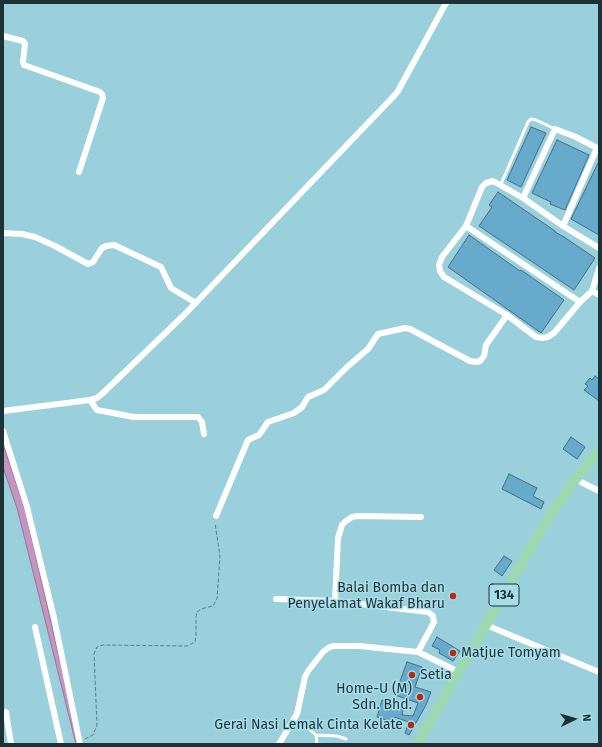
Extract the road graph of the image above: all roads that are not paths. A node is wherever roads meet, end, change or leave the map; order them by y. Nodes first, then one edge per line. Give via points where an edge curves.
1 (446, 3) edge
2 (3, 36) edge
3 (555, 129) junction
4 (598, 148) edge
5 (79, 172) dead end
6 (501, 184) junction
7 (523, 198) junction
8 (466, 226) junction
9 (563, 226) junction
10 (3, 233) edge
11 (599, 248) edge
12 (599, 268) edge
13 (592, 291) junction
14 (599, 295) edge
15 (580, 302) junction
16 (196, 303) junction
17 (507, 315) junction
18 (90, 400) junction
19 (3, 411) edge
20 (3, 431) edge
21 (204, 434) dead end
22 (599, 451) edge
23 (575, 479) junction
24 (599, 492) edge
25 (216, 516) road end
26 (421, 517) dead end
27 (276, 599) dead end
28 (335, 601) junction
29 (486, 625) junction
30 (35, 627) dead end
31 (418, 652) junction
32 (459, 672) junction
33 (599, 672) edge
34 (6, 712) dead end
35 (293, 721) junction
36 (316, 735) junction
37 (346, 739) dead end
38 (79, 742) edge
39 (12, 744) edge
40 (61, 744) edge
41 (279, 744) edge
42 (317, 744) edge
43 (419, 744) edge

1 - 16 street via 398,91
2 - 5 street via 26,44 22,62 24,65 102,94 103,98
3 - 4 street
3 - 6 lane via 536,120 531,119 528,122
3 - 7 street
4 - 9 street
6 - 7 street
6 - 8 street via 493,181 482,187
7 - 9 street
8 - 15 street
8 - 17 street via 442,257 440,271 444,277
9 - 11 street
10 - 16 street via 35,237 88,264 93,262 102,248 114,245 161,267 171,288
12 - 13 street
13 - 14 street
13 - 15 street
15 - 17 street via 548,337 536,337
16 - 18 street via 103,393
17 - 25 street via 486,345 484,356 476,362 410,329 378,334 368,349 323,390 308,397 302,407 295,412 268,422 259,435 248,440
18 - 19 street
18 - 21 street via 97,410 134,417 198,417 202,422
20 - 38 street via 26,507 54,618
22 - 23 main road, 134
23 - 24 street
23 - 29 main road, 134 via 541,530
26 - 28 street via 358,516 352,517 342,525 338,538
27 - 28 street
28 - 31 street via 425,611 431,614 434,619 433,625
29 - 32 main road, 134
29 - 33 street
30 - 40 street
31 - 32 street
31 - 35 street via 359,646 328,648 305,677 297,714
32 - 43 main road, 134
34 - 39 street
35 - 36 lane via 308,727
35 - 41 street
36 - 37 lane
36 - 42 lane

